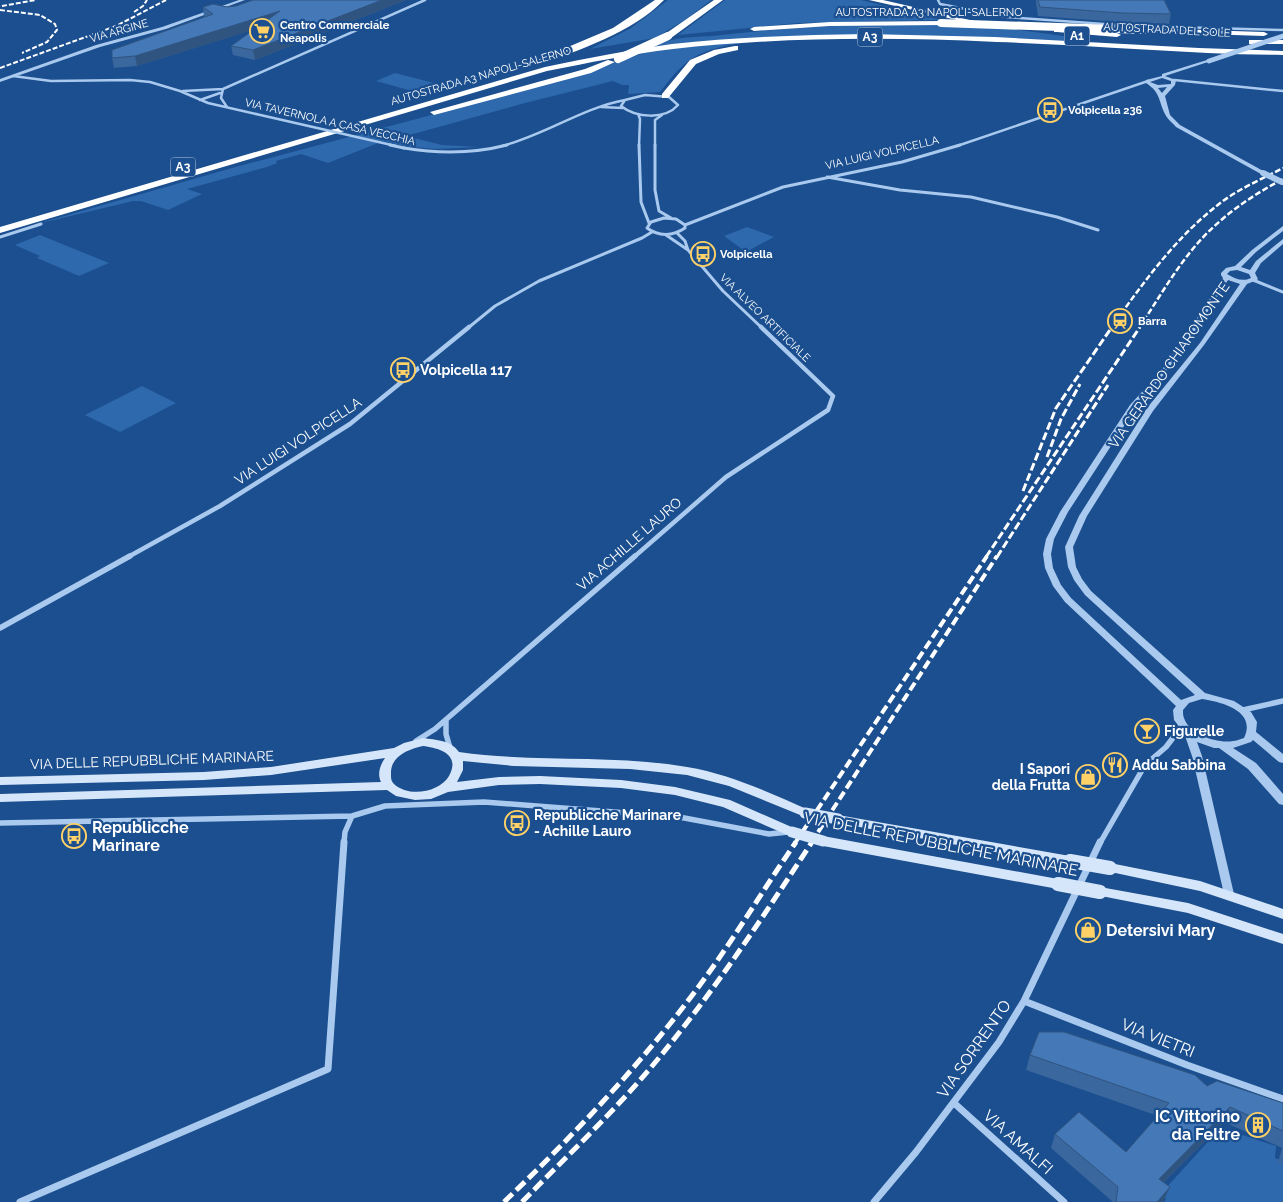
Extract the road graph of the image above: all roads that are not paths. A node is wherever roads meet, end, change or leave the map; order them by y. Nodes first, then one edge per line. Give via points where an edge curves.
1 (230, 0) edge
2 (243, 0) edge
3 (425, 0) edge
4 (660, 0) edge
5 (719, 0) edge
6 (873, 0) edge
7 (893, 0) edge
8 (938, 0) edge
9 (744, 30) dead end
10 (1283, 30) edge
11 (1283, 35) edge
12 (690, 36) dead end
13 (1283, 42) edge
14 (1101, 45) junction
15 (1283, 46) edge
16 (1283, 53) edge
17 (1177, 71) junction
18 (2, 75) edge
19 (13, 76) junction
20 (1158, 77) junction
21 (0, 81) edge
22 (1173, 82) junction
23 (1150, 84) junction
24 (223, 88) junction
25 (180, 90) junction
26 (1283, 91) edge
27 (220, 93) junction
28 (665, 96) junction
29 (1162, 96) junction
30 (200, 100) junction
31 (625, 100) junction
32 (226, 106) junction
33 (598, 107) junction
34 (623, 108) junction
35 (367, 114) junction
36 (638, 114) junction
37 (664, 114) junction
38 (824, 177) junction
39 (1283, 182) edge
40 (99, 200) junction
41 (671, 218) junction
42 (694, 220) junction
43 (0, 221) edge
44 (680, 221) junction
45 (649, 223) junction
46 (42, 224) dead end
47 (685, 225) junction
48 (1283, 228) edge
49 (0, 230) edge
50 (1098, 230) dead end
51 (652, 232) junction
52 (677, 233) junction
53 (666, 234) junction
54 (0, 237) edge
55 (1283, 240) edge
56 (688, 250) junction
57 (1237, 268) junction
58 (1227, 277) junction
59 (1250, 278) junction
60 (1283, 292) edge
61 (833, 396) joint
62 (0, 628) edge
63 (1202, 696) junction
64 (1283, 701) edge
65 (1180, 705) junction
66 (1243, 710) junction
67 (446, 719) junction
68 (1185, 730) junction
69 (1252, 734) junction
70 (1204, 742) junction
71 (410, 744) junction
72 (1223, 746) junction
73 (395, 752) junction
74 (453, 752) junction
75 (1197, 756) junction
76 (1283, 759) edge
77 (0, 781) edge
78 (389, 786) junction
79 (445, 788) junction
80 (0, 798) edge
81 (1283, 800) edge
82 (352, 816) junction
83 (0, 823) edge
84 (792, 832) junction
85 (1229, 894) junction
86 (1283, 914) edge
87 (1283, 939) edge
88 (1024, 1001) junction
89 (1283, 1099) edge
90 (954, 1103) junction
91 (20, 1202) edge
92 (874, 1202) edge
93 (1064, 1202) edge

1 - 18 street, VIA ARGINE
2 - 19 street, VIA ARGINE
3 - 24 street
4 - 35 highway via 619,29 565,53
5 - 40 highway, bridge via 668,36 588,71
6 - 15 highway, AUTOSTRADA DEL SOLE / A1 via 965,20 1057,34 1166,43
7 - 13 highway, AUTOSTRADA DEL SOLE / A1 via 1054,30 1188,40
8 - 10 street via 940,4 987,16 1034,22
9 - 11 highway, AUTOSTRADA A3 NAPOLI-SALERNO / A3, bridge via 840,24 941,23
11 - 17 street, bridge
12 - 35 highway, AUTOSTRADA A3 NAPOLI-SALERNO / A3 via 556,61
14 - 16 highway, AUTOSTRADA A3 NAPOLI-SALERNO / A3
14 - 28 highway via 868,39 751,45 716,52 693,62
14 - 40 highway, AUTOSTRADA A3 NAPOLI-SALERNO / A3 via 814,36 724,41 611,54 544,69
17 - 20 street
17 - 22 street
18 - 19 street
19 - 21 street, VIA ARGINE
19 - 25 street, VIA TAVERNOLA A CASA VECCHIA via 51,81 139,81
20 - 22 street
20 - 23 street
22 - 23 street
22 - 26 street
22 - 29 street
23 - 29 street
23 - 38 street, VIA LUIGI VOLPICELLA via 1132,86 942,151
24 - 25 street
24 - 27 street
25 - 30 street, VIA TAVERNOLA A CASA VECCHIA
27 - 30 street
27 - 32 street
28 - 31 street, VIA TAVERNOLA A CASA VECCHIA via 645,94
28 - 37 street via 673,98 678,105
29 - 39 street, bridge via 1168,115 1178,126
30 - 32 street, VIA TAVERNOLA A CASA VECCHIA
31 - 33 street, VIA TAVERNOLA A CASA VECCHIA
31 - 34 street
32 - 33 street, VIA TAVERNOLA A CASA VECCHIA, bridge via 404,148 442,153 489,150 514,143
33 - 34 street, VIA TAVERNOLA A CASA VECCHIA
34 - 36 street, VIA TAVERNOLA A CASA VECCHIA
35 - 43 highway, AUTOSTRADA A3 NAPOLI-SALERNO / A3
36 - 37 street
36 - 45 street via 642,210
37 - 41 street via 655,120 655,190 659,211
38 - 42 street, VIA LUIGI VOLPICELLA via 783,187
38 - 50 street via 900,190 971,196
40 - 49 highway, AUTOSTRADA A3 NAPOLI-SALERNO / A3
41 - 44 street
41 - 45 street
42 - 44 street, VIA LUIGI VOLPICELLA
42 - 47 street, VIA LUIGI VOLPICELLA
44 - 47 street
45 - 51 street via 647,228
46 - 54 street
47 - 52 street, VIA LUIGI VOLPICELLA
48 - 57 street, VIA GERARDO CHIAROMONTE
51 - 53 street
51 - 62 street, VIA LUIGI VOLPICELLA via 539,282 495,306 350,424 220,506
52 - 53 street
52 - 56 street, VIA ALVEO ARTIFICIALE
53 - 56 street, VIA ALVEO ARTIFICIALE
55 - 59 street, VIA GERARDO CHIAROMONTE via 1258,262
56 - 61 street, VIA ALVEO ARTIFICIALE via 723,291
57 - 58 street, VIA GERARDO CHIAROMONTE via 1225,271
57 - 59 street
58 - 59 street
58 - 65 street, VIA GERARDO CHIAROMONTE via 1186,341 1134,405 1064,512 1050,539 1047,554 1057,586 1068,600
59 - 60 street
59 - 63 street, VIA GERARDO CHIAROMONTE via 1150,410 1083,516 1069,546 1072,567 1088,593
61 - 67 street, VIA ACHILLE LAURO via 828,410 726,477
63 - 65 street
63 - 66 street via 1224,699
64 - 66 street
65 - 68 street via 1177,712
66 - 69 street via 1252,722
67 - 71 street, VIA ACHILLE LAURO
67 - 74 street via 446,734
68 - 70 street
68 - 75 street
68 - 88 street, VIA SORRENTO via 1145,765 1100,844
69 - 72 street via 1241,744
69 - 76 street
70 - 72 street
70 - 75 street via 1198,746
71 - 73 main road, VIA DELLE REPUBBLICHE MARINARE
71 - 74 main road, VIA DELLE REPUBBLICHE MARINARE via 435,743
72 - 81 street via 1252,766
73 - 77 main road, VIA DELLE REPUBBLICHE MARINARE via 271,771 204,776
73 - 78 main road via 384,769
74 - 79 main road via 459,764 458,773
74 - 85 main road, VIA DELLE REPUBBLICHE MARINARE, bridge via 511,762 614,764 687,771 727,780 805,813 1110,868
75 - 85 street
78 - 79 main road, VIA DELLE REPUBBLICHE MARINARE via 415,796
78 - 80 main road, VIA DELLE REPUBBLICHE MARINARE
79 - 84 main road, VIA DELLE REPUBBLICHE MARINARE via 499,780 621,784 726,803
82 - 83 street
82 - 84 street via 385,806 484,802 679,817 769,834
82 - 91 street via 345,832 328,1069
84 - 87 main road, VIA DELLE REPUBBLICHE MARINARE, bridge via 823,841 1188,908
85 - 86 main road, VIA DELLE REPUBBLICHE MARINARE
88 - 89 street, VIA VIETRI
88 - 90 street, VIA SORRENTO via 999,1042
90 - 92 street, VIA SORRENTO
90 - 93 street, VIA AMALFI

